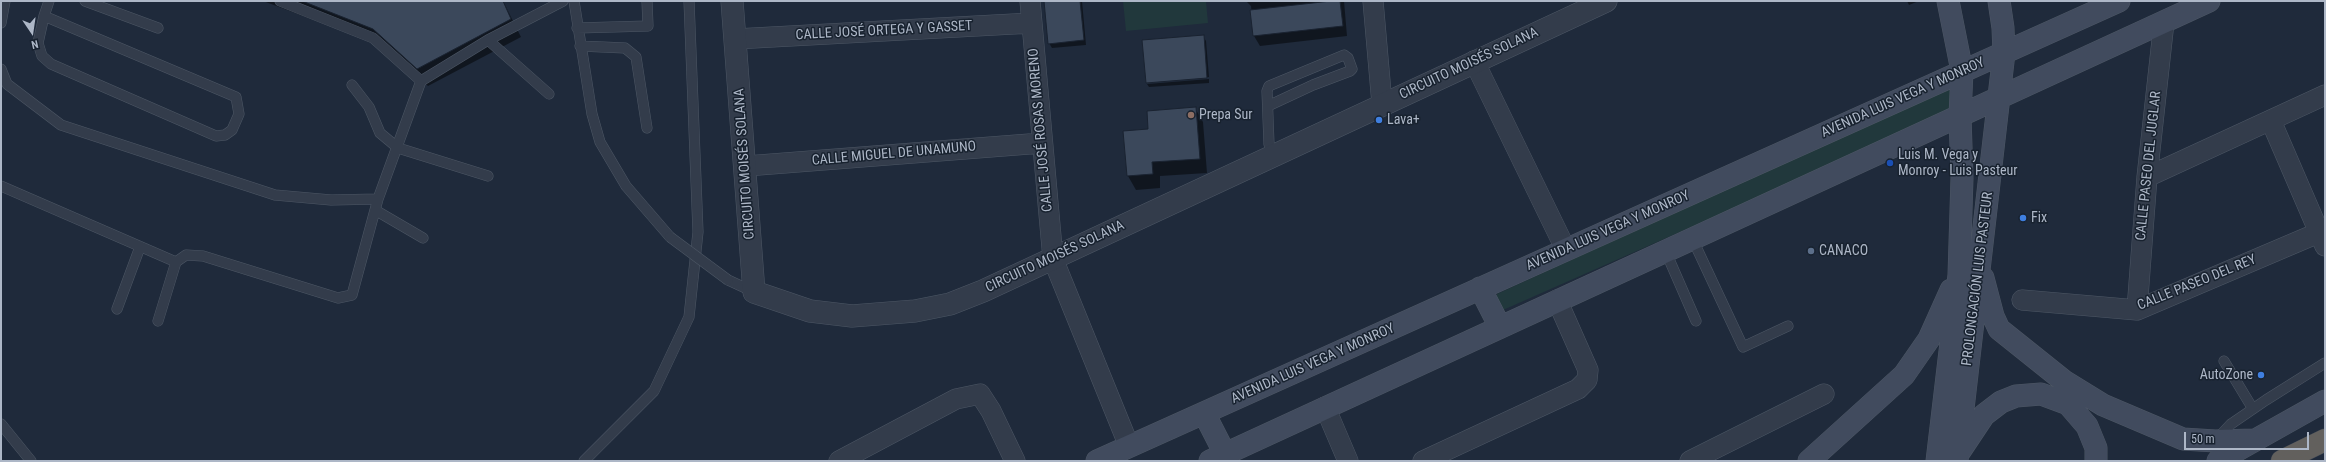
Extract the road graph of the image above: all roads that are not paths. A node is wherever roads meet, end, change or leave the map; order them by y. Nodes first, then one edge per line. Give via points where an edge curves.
1 (5, 1) edge
2 (48, 1) edge
3 (85, 1) edge
4 (280, 1) edge
5 (564, 1) edge
6 (574, 1) edge
7 (647, 1) edge
8 (689, 1) edge
9 (732, 1) edge
10 (1030, 1) edge
11 (1373, 1) edge
12 (1606, 1) edge
13 (1948, 1) edge
14 (1999, 1) edge
15 (2119, 1) edge
16 (2209, 1) edge
17 (44, 16) junction
18 (1032, 22) junction
19 (2164, 22) junction
20 (1, 23) edge
21 (158, 28) dead end
22 (577, 28) junction
23 (735, 39) junction
24 (488, 40) junction
25 (580, 46) junction
26 (2004, 53) junction
27 (1474, 61) junction
28 (1, 69) edge
29 (1962, 71) junction
30 (421, 81) junction
31 (352, 85) dead end
32 (549, 94) dead end
33 (2325, 95) edge
34 (1999, 98) junction
35 (1382, 104) junction
36 (1268, 106) junction
37 (1960, 116) junction
38 (2271, 121) junction
39 (647, 128) dead end
40 (1042, 143) junction
41 (398, 148) junction
42 (1272, 156) junction
43 (746, 166) junction
44 (488, 176) dead end
45 (2147, 177) junction
46 (1, 186) edge
47 (378, 199) junction
48 (375, 210) junction
49 (423, 238) dead end
50 (1692, 238) junction
51 (2322, 239) edge
52 (140, 246) junction
53 (1566, 250) junction
54 (1665, 250) junction
55 (1053, 259) junction
56 (176, 262) junction
57 (1980, 265) junction
58 (1959, 275) junction
59 (1480, 288) junction
60 (754, 292) junction
61 (1557, 300) junction
62 (2022, 300) dead end
63 (117, 309) dead end
64 (2137, 310) junction
65 (158, 321) dead end
66 (1696, 321) dead end
67 (1788, 326) dead end
68 (1500, 327) junction
69 (2224, 361) dead end
70 (2325, 363) edge
71 (1824, 394) dead end
72 (2325, 400) edge
73 (1325, 407) junction
74 (2253, 409) junction
75 (1204, 413) junction
76 (1, 424) edge
77 (2325, 440) edge
78 (1129, 446) junction
79 (2215, 454) edge
80 (1705, 457) edge
81 (1217, 458) edge
82 (1957, 458) edge
83 (31, 461) edge
84 (584, 461) edge
85 (839, 461) edge
86 (1015, 461) edge
87 (1097, 461) edge
88 (1348, 461) edge
89 (1423, 461) edge
90 (1690, 461) edge
91 (1809, 461) edge
92 (1937, 461) edge
93 (2096, 461) edge
94 (2282, 461) edge

1 - 20 lane
2 - 17 lane
3 - 21 lane
4 - 30 lane via 372,38
5 - 24 lane
6 - 22 lane
7 - 22 lane via 648,26
8 - 84 lane via 698,232 689,317 654,391
9 - 23 street, CIRCUITO MOISÉS SOLANA
10 - 18 street, CALLE JOSÉ ROSAS MORENO
11 - 35 street
12 - 27 street, CIRCUITO MOISÉS SOLANA
13 - 29 main road, PROLONGACIÓN LUIS PASTEUR
14 - 26 main road, PROLONGACIÓN LUIS PASTEUR
15 - 26 main road, AVENIDA LUIS VEGA Y MONROY
16 - 19 main road
17 - 17 lane via 38,43 42,56 51,64 216,136 225,135 232,130 239,114 236,97
18 - 23 street, CALLE JOSÉ ORTEGA Y GASSET
18 - 40 street, CALLE JOSÉ ROSAS MORENO
19 - 34 main road
19 - 45 street, CALLE PASEO DEL JUGLAR
22 - 25 lane
23 - 43 street, CIRCUITO MOISÉS SOLANA
24 - 30 lane
24 - 32 lane
25 - 39 lane via 625,48 636,57
25 - 60 lane, bridge via 592,114 600,142 626,186 670,237 728,280
26 - 29 main road, AVENIDA LUIS VEGA Y MONROY
26 - 34 main road, PROLONGACIÓN LUIS PASTEUR
27 - 35 street, CIRCUITO MOISÉS SOLANA
27 - 53 street
28 - 47 lane via 7,84 61,125 275,195 331,200
29 - 37 main road, PROLONGACIÓN LUIS PASTEUR
29 - 53 main road, AVENIDA LUIS VEGA Y MONROY
30 - 41 lane
31 - 41 lane via 369,107 380,133
33 - 38 street
34 - 37 main road
34 - 57 main road, PROLONGACIÓN LUIS PASTEUR
35 - 42 street, CIRCUITO MOISÉS SOLANA
36 - 36 lane via 1350,71 1352,69 1348,58 1344,55 1274,83 1269,86
36 - 42 lane
37 - 50 main road
37 - 58 main road, PROLONGACIÓN LUIS PASTEUR via 1962,178
38 - 45 street
38 - 51 street
40 - 43 street, CALLE MIGUEL DE UNAMUNO
40 - 55 street, CALLE JOSÉ ROSAS MORENO
41 - 44 lane
41 - 47 lane
42 - 55 street, CIRCUITO MOISÉS SOLANA
43 - 60 street, CIRCUITO MOISÉS SOLANA
45 - 64 street, CALLE PASEO DEL JUGLAR
46 - 52 lane
47 - 48 lane
48 - 49 lane
48 - 56 lane via 352,296 338,298 203,256 186,255
50 - 54 main road
50 - 67 lane via 1743,347
51 - 64 street, CALLE PASEO DEL REY
52 - 56 lane
52 - 63 lane
53 - 59 main road, AVENIDA LUIS VEGA Y MONROY
54 - 61 main road
54 - 66 lane
55 - 60 street, CIRCUITO MOISÉS SOLANA via 950,304 908,312 852,316 810,311
55 - 78 street, CALLE JOSÉ ROSAS MORENO
56 - 65 lane
57 - 79 main road via 1993,316 1999,329 2064,381 2103,405
57 - 82 main road, PROLONGACIÓN LUIS PASTEUR
58 - 91 main road via 1929,339 1904,375
58 - 92 main road, PROLONGACIÓN LUIS PASTEUR
59 - 68 main road
59 - 75 main road, AVENIDA LUIS VEGA Y MONROY
61 - 68 main road
61 - 89 street via 1588,370 1587,380 1578,389
62 - 64 street, CALLE PASEO DEL REY
68 - 73 main road
69 - 74 lane
70 - 74 lane
71 - 80 street
72 - 79 main road via 2254,440
73 - 81 main road
73 - 88 street
74 - 79 lane via 2231,424
75 - 78 main road, AVENIDA LUIS VEGA Y MONROY
75 - 81 main road
76 - 83 lane
77 - 94 highway
78 - 87 main road, AVENIDA LUIS VEGA Y MONROY
80 - 90 street
82 - 93 main road via 1984,415 2001,402 2016,396 2041,394 2068,404 2087,426 2096,448
85 - 86 street via 956,399 980,394

